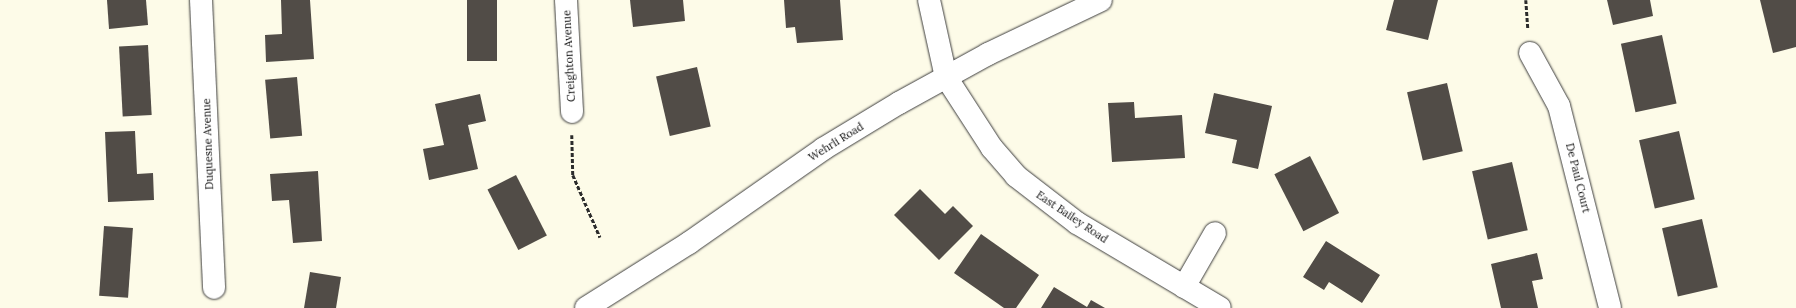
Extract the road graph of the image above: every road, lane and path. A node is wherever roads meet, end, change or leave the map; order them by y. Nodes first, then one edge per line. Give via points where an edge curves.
1 (201, 0) edge
2 (566, 0) edge
3 (929, 0) edge
4 (1101, 0) edge
5 (1526, 0) edge
6 (1530, 53) joint
7 (946, 77) junction
8 (572, 112) joint
9 (1215, 233) dead end
10 (600, 237) dead end
11 (1184, 286) junction
12 (214, 288) dead end
13 (586, 308) edge
14 (1220, 308) edge
15 (1610, 308) edge

1 - 12 street, Duquesne Avenue
2 - 8 street, Creighton Avenue
3 - 7 street, East Bailey Road
4 - 7 street, Wehrli Road
5 - 6 path
6 - 15 street, De Paul Court via 1558,106
7 - 11 street, East Bailey Road via 992,148 1032,190 1077,223
7 - 13 street, Wehrli Road via 823,149 689,243
8 - 10 path via 573,175
9 - 11 street
11 - 14 street, East Bailey Road

